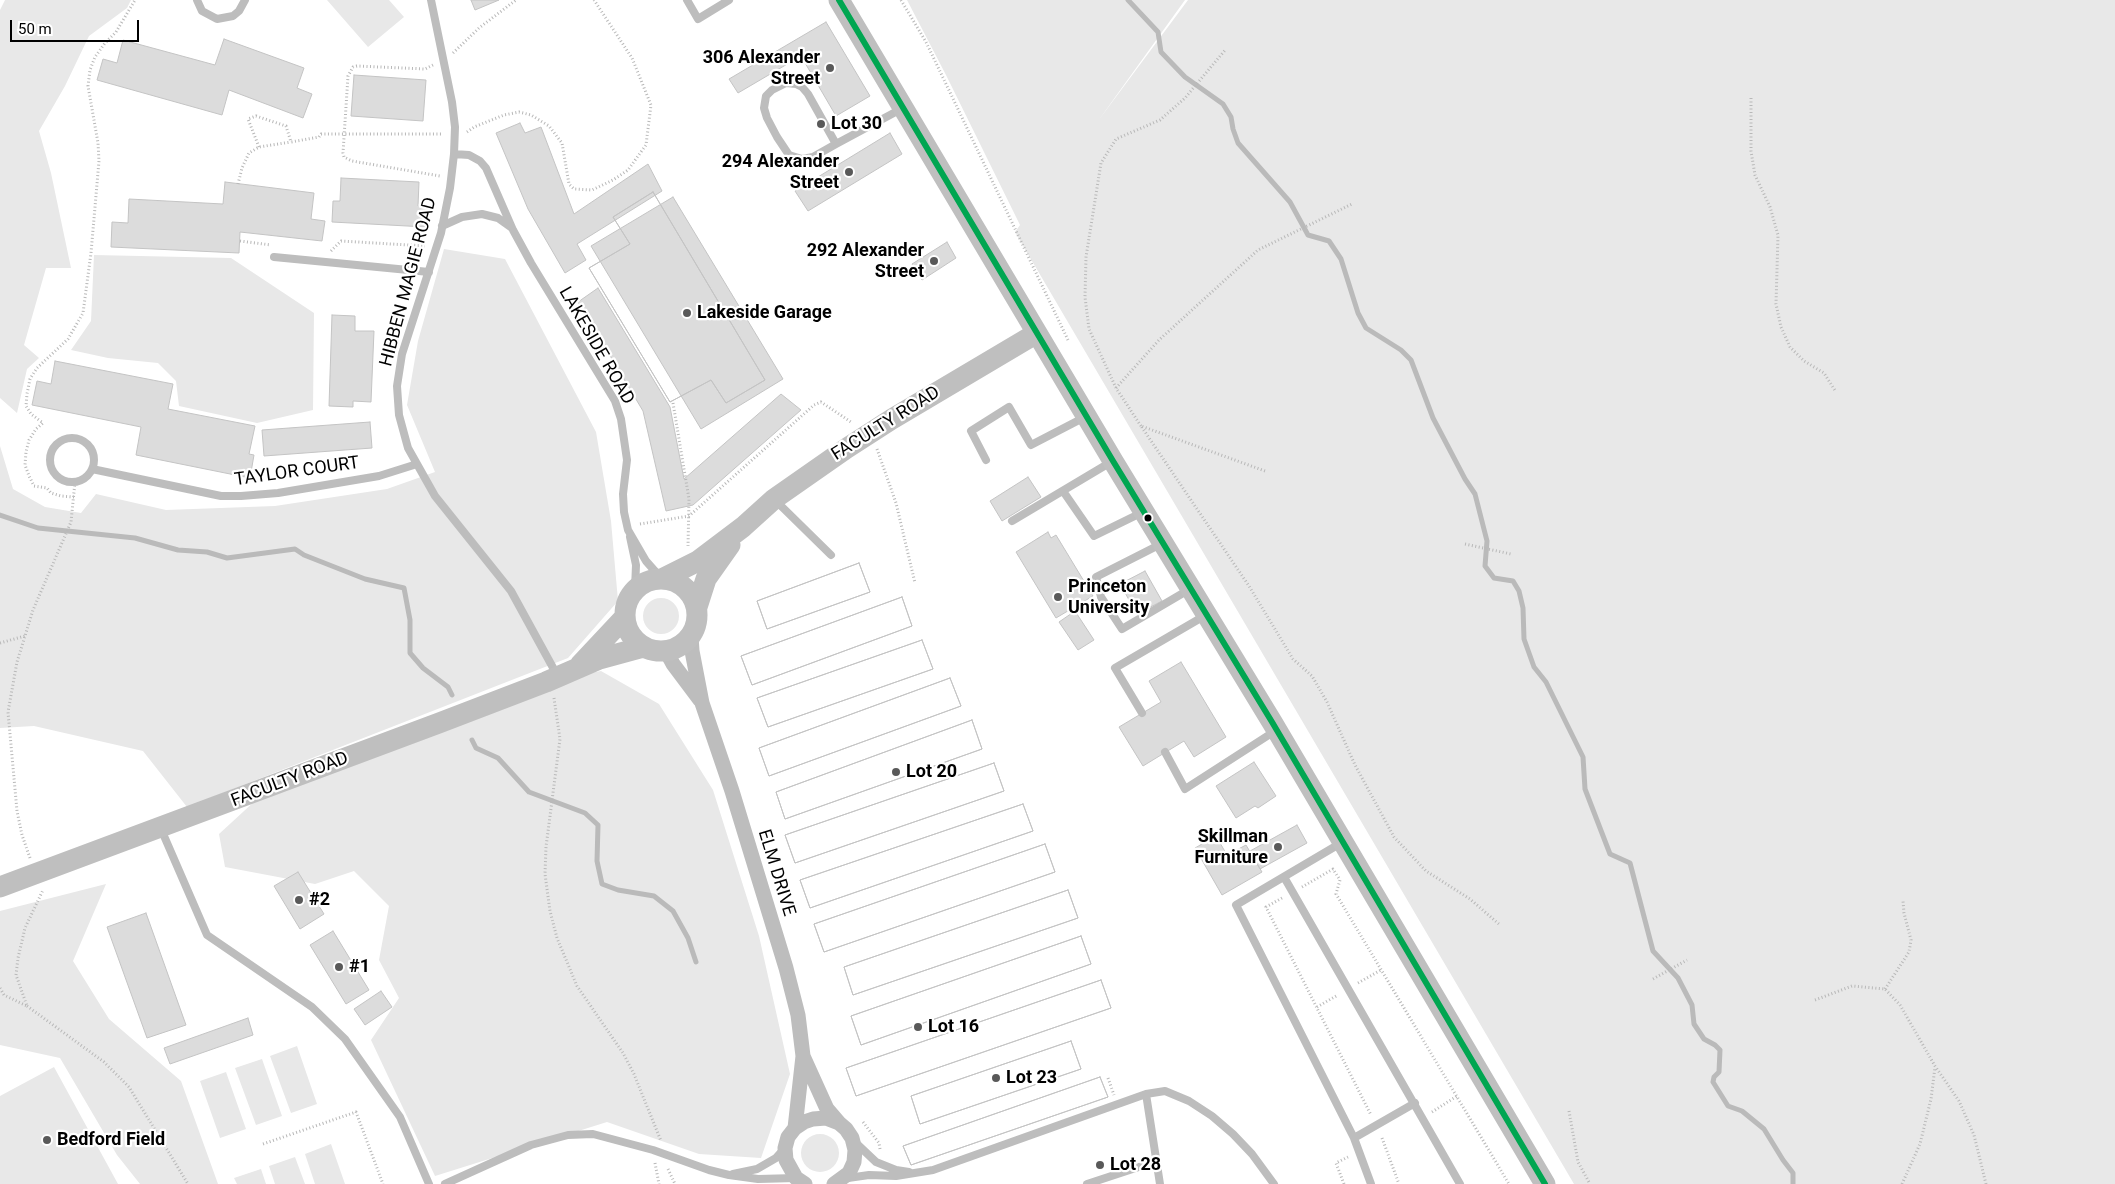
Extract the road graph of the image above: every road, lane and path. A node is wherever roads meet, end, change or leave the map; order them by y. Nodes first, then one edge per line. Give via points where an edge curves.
1 (135, 0) edge
2 (197, 0) edge
3 (245, 0) edge
4 (431, 0) edge
5 (516, 0) edge
6 (594, 0) edge
7 (687, 0) edge
8 (729, 0) edge
9 (838, 0) edge
10 (901, 0) edge
11 (1226, 49) dead end
12 (443, 59) junction
13 (1750, 98) dead end
14 (903, 108) junction
15 (344, 134) junction
16 (442, 134) junction
17 (454, 134) junction
18 (291, 142) junction
19 (442, 142) dead end
20 (836, 144) junction
21 (259, 146) junction
22 (454, 154) junction
23 (441, 167) dead end
24 (441, 176) junction
25 (440, 183) dead end
26 (238, 184) dead end
27 (1352, 204) dead end
28 (442, 226) junction
29 (513, 230) junction
30 (240, 240) dead end
31 (428, 246) dead end
32 (279, 247) dead end
33 (327, 254) dead end
34 (274, 257) dead end
35 (429, 272) junction
36 (1037, 332) junction
37 (1068, 340) dead end
38 (1116, 388) junction
39 (1836, 392) dead end
40 (672, 403) dead end
41 (1086, 416) junction
42 (851, 422) dead end
43 (1141, 426) junction
44 (877, 448) dead end
45 (986, 460) dead end
46 (1113, 461) junction
47 (417, 464) junction
48 (92, 470) junction
49 (1265, 471) dead end
50 (75, 482) junction
51 (1064, 491) junction
52 (74, 497) junction
53 (774, 499) junction
54 (1144, 511) junction
55 (689, 516) junction
56 (1012, 521) dead end
57 (640, 524) dead end
58 (743, 527) junction
59 (628, 530) junction
60 (1163, 543) junction
61 (1465, 544) dead end
62 (688, 552) dead end
63 (1511, 554) dead end
64 (831, 555) dead end
65 (662, 579) junction
66 (915, 583) dead end
67 (1191, 588) junction
68 (635, 589) junction
69 (697, 607) junction
70 (1207, 614) junction
71 (625, 617) junction
72 (25, 636) junction
73 (692, 636) junction
74 (0, 643) edge
75 (643, 647) junction
76 (666, 651) junction
77 (579, 667) junction
78 (556, 686) junction
79 (702, 703) junction
80 (1142, 713) dead end
81 (1277, 730) junction
82 (1165, 752) dead end
83 (161, 829) junction
84 (1343, 842) junction
85 (32, 863) dead end
86 (1284, 877) junction
87 (0, 887) edge
88 (1300, 888) dead end
89 (44, 892) dead end
90 (1283, 898) dead end
91 (1903, 901) dead end
92 (1500, 925) dead end
93 (1687, 960) dead end
94 (1381, 970) junction
95 (1653, 979) dead end
96 (1356, 985) dead end
97 (0, 988) edge
98 (1885, 989) junction
99 (1341, 994) dead end
100 (1815, 1000) dead end
101 (27, 1006) junction
102 (1317, 1008) junction
103 (804, 1056) junction
104 (1935, 1066) junction
105 (1108, 1078) dead end
106 (1146, 1094) junction
107 (1114, 1095) dead end
108 (1457, 1096) junction
109 (1414, 1103) junction
110 (1569, 1111) dead end
111 (1432, 1112) dead end
112 (1373, 1119) dead end
113 (863, 1122) dead end
114 (838, 1123) junction
115 (795, 1128) junction
116 (852, 1138) junction
117 (1354, 1138) junction
118 (1382, 1138) dead end
119 (263, 1144) dead end
120 (663, 1146) dead end
121 (785, 1148) junction
122 (653, 1150) junction
123 (881, 1151) dead end
124 (1351, 1156) dead end
125 (1157, 1161) junction
126 (668, 1168) dead end
127 (921, 1173) junction
128 (729, 1175) junction
129 (802, 1182) edge
130 (1271, 1182) edge
131 (836, 1183) edge
132 (1161, 1183) edge
133 (188, 1184) edge
134 (383, 1184) edge
135 (429, 1184) edge
136 (445, 1184) edge
137 (659, 1184) edge
138 (675, 1184) edge
139 (1087, 1184) edge
140 (1344, 1184) edge
141 (1371, 1184) edge
142 (1399, 1184) edge
143 (1460, 1184) edge
144 (1509, 1184) edge
145 (1546, 1184) edge
146 (1590, 1184) edge
147 (1902, 1184) edge
148 (1986, 1184) edge

1 - 52 path via 90,70 88,86 99,161 83,313 68,339 37,368 30,379 27,394 26,406 43,422 36,429 26,452 25,465 34,486
2 - 3 lane via 202,11 217,19 233,16
4 - 12 lane, HIBBEN MAGIE ROAD
5 - 12 path
6 - 17 path via 632,58 651,105 646,145 628,170 592,190 574,189 566,174 562,143 549,126 519,112 467,130 467,134
7 - 8 lane via 698,19
9 - 14 street
10 - 37 path via 926,42
11 - 38 path via 1160,120 1116,139 1101,162 1086,257 1085,298 1089,329
12 - 15 path via 424,69 353,67 348,76
12 - 17 lane, HIBBEN MAGIE ROAD via 452,102
13 - 39 path via 1750,151 1755,175 1770,207 1778,235 1776,304 1781,327 1790,347 1804,361 1824,373
14 - 20 lane
14 - 36 street
15 - 16 path
15 - 18 path via 321,134
15 - 24 path via 343,152 347,159
16 - 17 path
16 - 19 path
17 - 22 lane, HIBBEN MAGIE ROAD
18 - 21 path
18 - 21 path via 286,126 256,116 248,119
20 - 20 lane via 813,157 802,159 789,154 767,118 764,108 766,96 786,83 802,87
21 - 26 path via 249,153
22 - 28 lane, HIBBEN MAGIE ROAD
22 - 29 lane, LAKESIDE ROAD via 469,155 486,168
23 - 24 path
24 - 25 path
27 - 38 path via 1258,250 1159,340
28 - 29 lane via 462,217 482,214 498,218
28 - 35 lane, HIBBEN MAGIE ROAD
29 - 59 lane, LAKESIDE ROAD via 614,401 621,419 626,460 624,512
30 - 32 path
31 - 33 path via 342,241
34 - 35 lane
35 - 47 lane, HIBBEN MAGIE ROAD via 402,354 398,386 399,415 408,448
36 - 41 street
36 - 53 street, FACULTY ROAD via 892,419
38 - 43 path
40 - 55 path via 689,499
41 - 45 lane via 1031,445 1009,407 971,431
41 - 46 street
42 - 55 path via 821,402 814,405
43 - 49 path
43 - 92 path via 1249,586 1293,659 1312,676 1394,837 1426,871 1470,899
44 - 66 path via 896,502
46 - 51 lane
46 - 54 street
47 - 48 lane, TAYLOR COURT via 379,476 241,496 221,496
47 - 78 lane, HIBBEN MAGIE ROAD via 435,496 511,591
48 - 50 lane
48 - 50 lane via 94,455 86,443 73,438 59,442 51,453 51,468 60,479
50 - 52 path
51 - 54 lane via 1094,536
51 - 56 lane
52 - 72 path via 72,522 33,610
53 - 58 street, FACULTY ROAD
53 - 64 lane
54 - 60 street
55 - 57 path
55 - 62 path
58 - 65 street, FACULTY ROAD via 698,561
58 - 69 street, FACULTY ROAD via 706,579
59 - 65 lane, LAKESIDE ROAD via 646,561
59 - 68 lane via 636,565
60 - 67 street
60 - 67 lane via 1096,577 1101,597 1122,629
61 - 63 path
65 - 68 street via 652,580
65 - 69 street via 684,587
67 - 70 street
68 - 71 street via 627,602
69 - 73 street
70 - 80 lane via 1115,668
70 - 81 street
71 - 75 street via 627,629
71 - 77 street, FACULTY ROAD
72 - 74 path
72 - 85 path via 8,712 17,811
73 - 76 street
73 - 79 street, ELM DRIVE
75 - 76 street
75 - 77 street, FACULTY ROAD
76 - 79 street, ELM DRIVE
77 - 78 street, FACULTY ROAD
78 - 83 street, FACULTY ROAD
78 - 120 path via 560,739 546,847 550,911 557,938 577,986 623,1053
79 - 103 street, ELM DRIVE via 786,968 798,1014
81 - 82 lane via 1185,789
81 - 84 street
83 - 87 street, FACULTY ROAD
83 - 135 lane via 207,935 312,1008 344,1039 400,1117
84 - 86 lane
84 - 145 street
86 - 109 lane
86 - 117 lane via 1236,905
88 - 94 path via 1334,869 1340,880 1336,894
89 - 101 path via 25,928 18,958 16,975
90 - 102 path via 1266,908
91 - 98 path via 1911,940 1909,952
93 - 95 path
94 - 96 path
94 - 108 path
97 - 101 path via 4,995
98 - 100 path via 1852,986
98 - 104 path via 1900,1005
99 - 102 path
101 - 133 path via 104,1062 129,1088
102 - 112 path
103 - 114 street, ELM DRIVE via 828,1109
103 - 115 street, ELM DRIVE
104 - 147 path via 1920,1144
104 - 148 path via 1959,1101 1974,1135
105 - 107 path
106 - 125 lane
106 - 127 lane
106 - 130 lane via 1171,1093 1212,1116 1233,1134
108 - 111 path
108 - 144 path
109 - 117 lane
109 - 143 lane
110 - 146 path via 1578,1162
113 - 123 path via 879,1143
114 - 115 street via 826,1118 813,1118
114 - 116 street, ELM DRIVE
115 - 121 street, ELM DRIVE
116 - 127 lane via 882,1164 896,1170
116 - 131 street via 854,1162 849,1173
117 - 141 lane
118 - 142 path
119 - 134 path via 356,1112
121 - 128 lane via 776,1158 757,1169
121 - 129 street via 786,1160
122 - 128 lane
122 - 136 lane via 593,1134 568,1135 531,1145
122 - 137 path
124 - 140 path via 1336,1163
125 - 132 lane
125 - 139 lane
126 - 138 path
127 - 131 lane via 859,1176
128 - 129 lane

